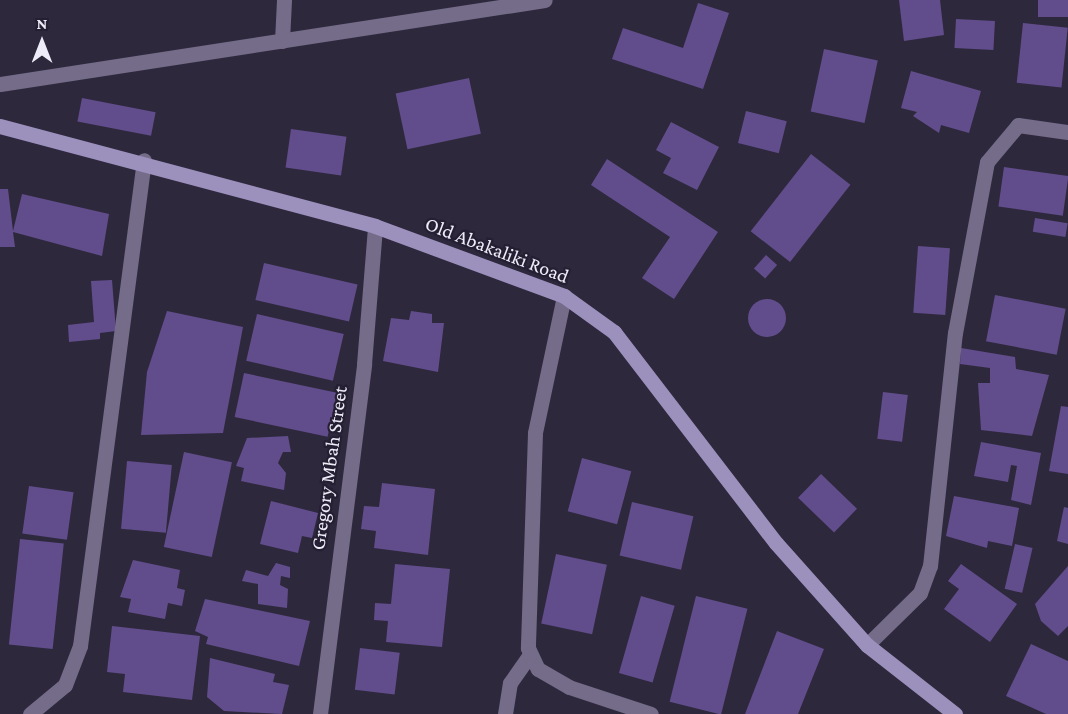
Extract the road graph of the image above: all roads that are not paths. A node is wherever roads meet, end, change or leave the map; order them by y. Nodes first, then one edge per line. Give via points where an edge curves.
1 (284, 0) edge
2 (545, 0) edge
3 (282, 41) junction
4 (0, 84) edge
5 (0, 126) edge
6 (1068, 132) edge
7 (144, 160) junction
8 (375, 226) junction
9 (564, 296) junction
10 (867, 645) junction
11 (530, 654) junction
12 (30, 714) edge
13 (320, 714) edge
14 (505, 714) edge
15 (651, 714) edge
16 (955, 714) edge

1 - 3 street
2 - 3 street
3 - 4 street
5 - 7 main road, Old Abakaliki Road
6 - 10 street via 1018,125 987,162 955,333 930,566 920,593
7 - 8 main road, Old Abakaliki Road
7 - 12 street via 80,646 65,685
8 - 9 main road, Old Abakaliki Road
8 - 13 street, Gregory Mbah Street via 364,364
9 - 10 main road, Old Abakaliki Road via 614,332 776,543
9 - 11 street via 535,434
10 - 16 main road, Old Abakaliki Road
11 - 14 street via 510,683
11 - 15 street via 538,669 569,687

